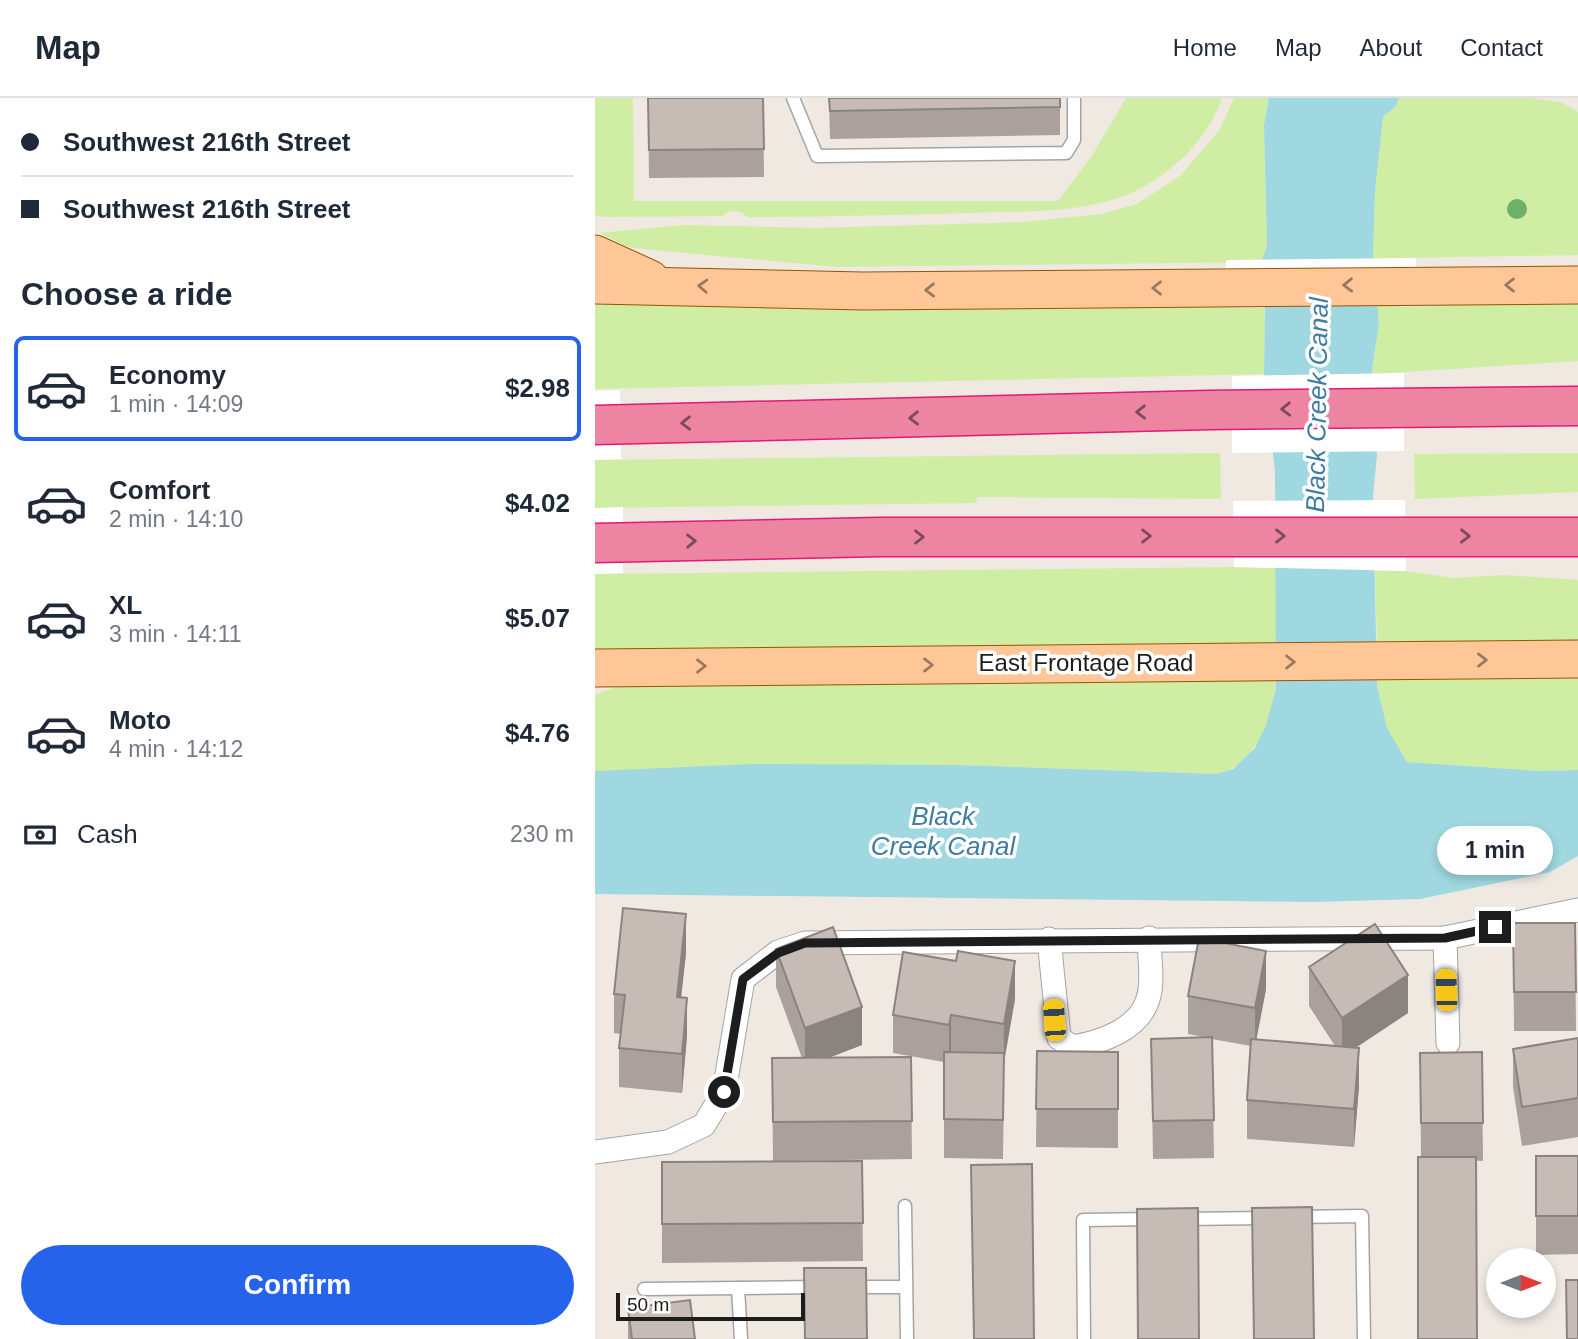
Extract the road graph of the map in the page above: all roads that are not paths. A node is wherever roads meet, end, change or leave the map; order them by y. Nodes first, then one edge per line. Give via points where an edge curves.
1 (793, 98) edge
2 (1074, 98) edge
3 (595, 254) edge
4 (595, 285) edge
5 (664, 285) junction
6 (1578, 285) edge
7 (1578, 395) edge
8 (1493, 405) junction
9 (1578, 406) edge
10 (608, 424) edge
11 (1501, 537) junction
12 (1578, 537) edge
13 (609, 543) edge
14 (1578, 560) edge
15 (1578, 659) edge
16 (633, 667) junction
17 (595, 668) edge
18 (595, 684) edge
19 (1578, 910) edge
20 (1149, 938) junction
21 (1445, 938) junction
22 (1049, 939) junction
23 (1448, 1043) dead end
24 (595, 1152) edge
25 (905, 1206) dead end
26 (738, 1287) junction
27 (906, 1287) junction
28 (644, 1289) dead end
29 (741, 1339) edge
30 (907, 1339) edge
31 (1084, 1339) edge
32 (1364, 1339) edge

1 - 2 lane via 817,156 1066,153 1075,140
3 - 5 main road
4 - 5 main road
6 -> 5 main road via 863,291
7 - 8 highway
8 - 9 highway
8 -> 10 highway
11 - 12 highway
13 -> 11 highway via 880,537
11 - 14 highway via 1549,558
16 -> 15 main road, East Frontage Road
16 - 17 main road, East Frontage Road
16 - 18 main road
19 - 21 street
20 - 21 street
20 - 22 street
20 - 22 street via 1148,1000 1131,1024 1098,1043 1072,1047 1059,1038 1054,1020
21 - 23 street
22 - 24 street via 805,943 778,953 743,979 724,1092 704,1125 668,1142
25 - 27 lane
26 - 27 lane
26 - 28 lane
26 - 29 lane
27 - 30 lane
31 - 32 lane via 1083,1220 1362,1216

